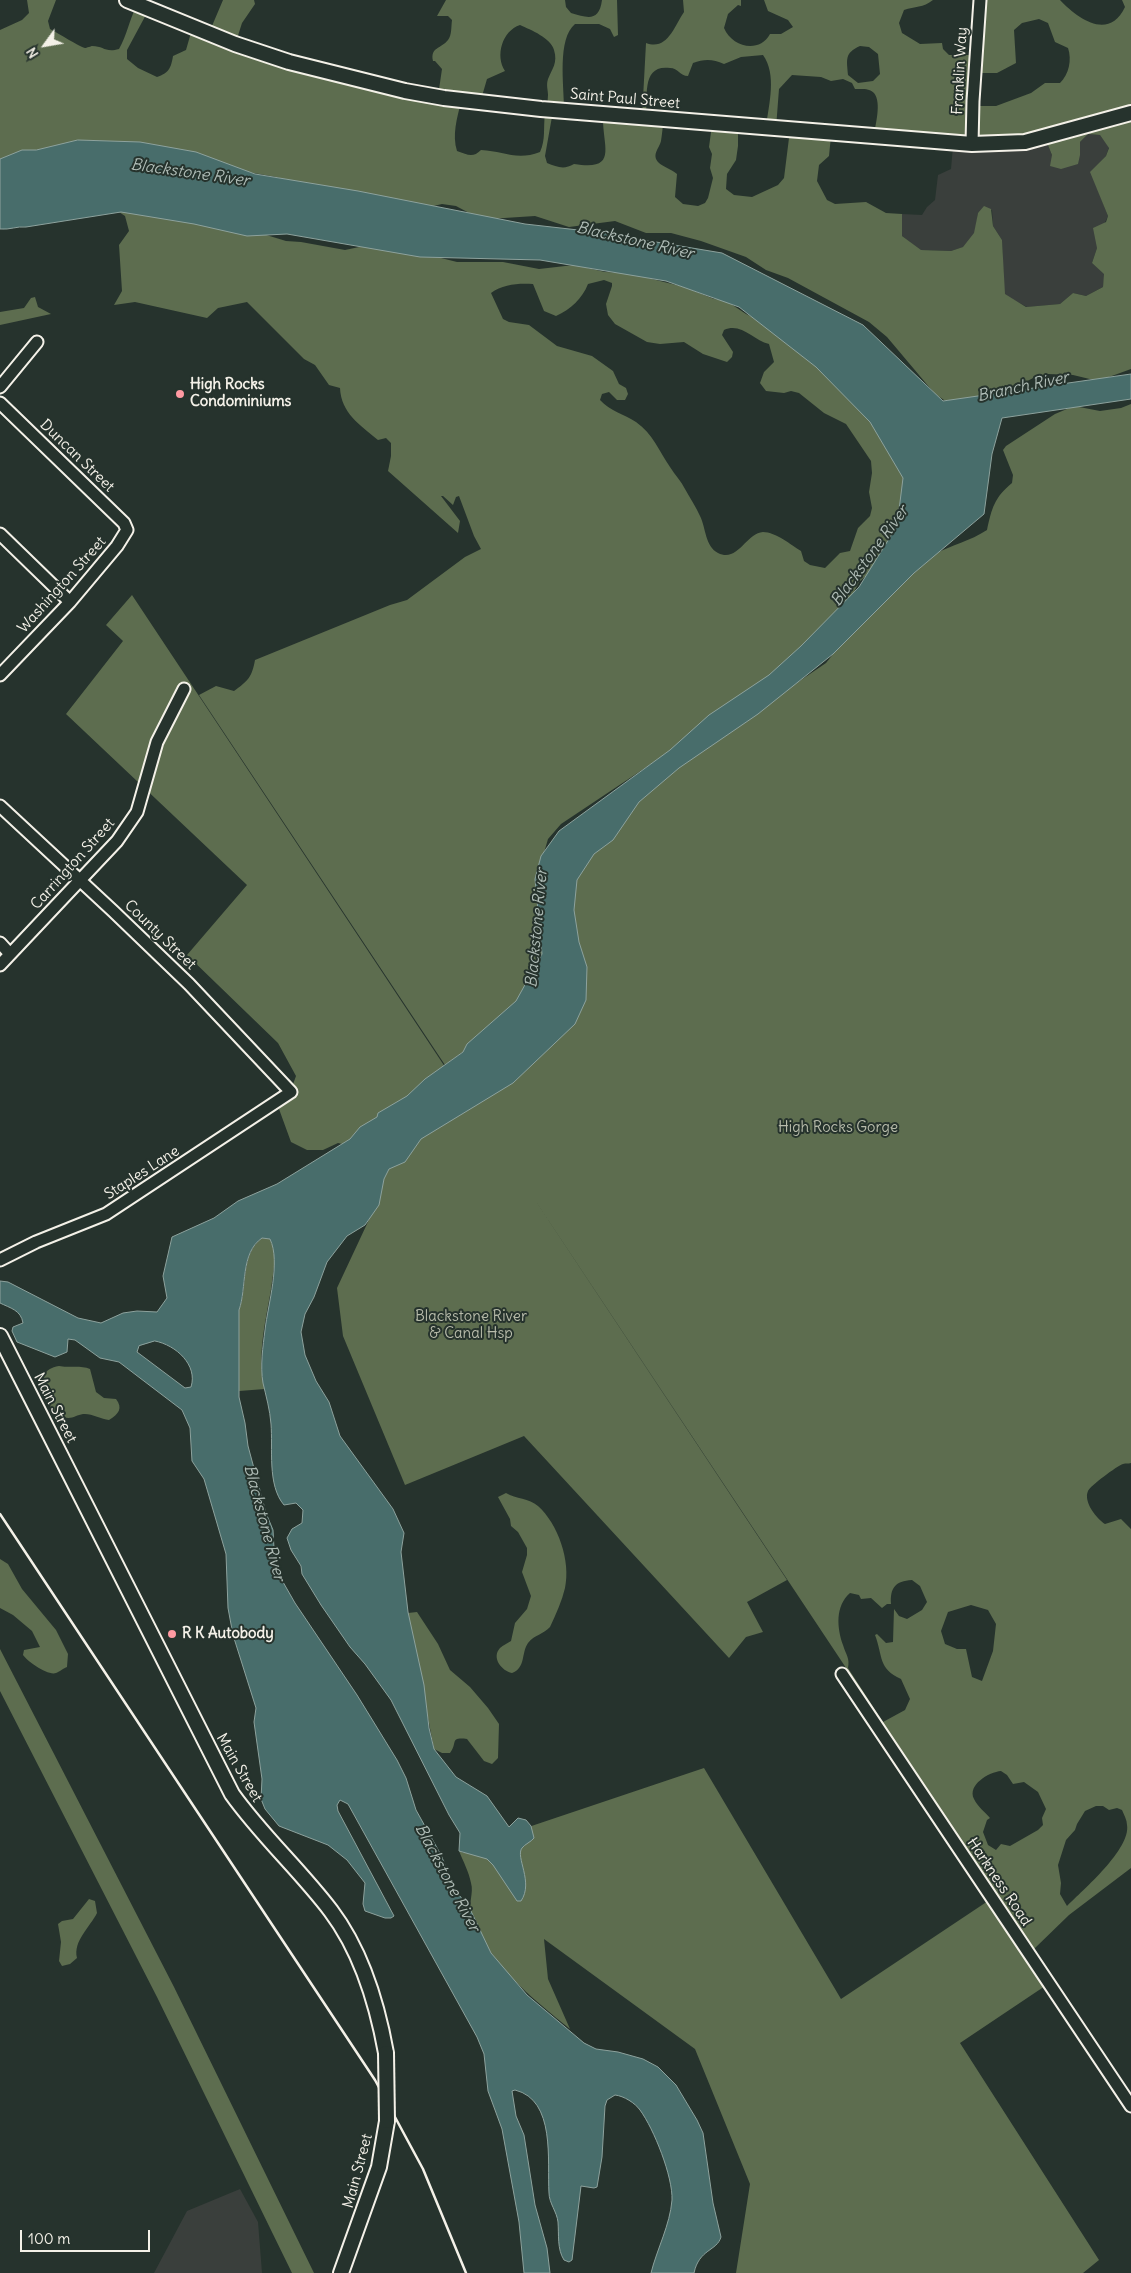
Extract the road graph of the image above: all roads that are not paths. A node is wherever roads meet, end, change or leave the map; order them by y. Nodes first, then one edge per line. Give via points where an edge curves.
1 (127, 0) edge
2 (980, 0) edge
3 (1131, 113) edge
4 (972, 144) junction
5 (37, 342) dead end
6 (0, 387) edge
7 (0, 403) edge
8 (0, 534) edge
9 (125, 535) joint
10 (70, 602) junction
11 (0, 676) edge
12 (184, 689) dead end
13 (0, 806) edge
14 (80, 880) junction
15 (0, 943) edge
16 (10, 954) junction
17 (0, 965) edge
18 (291, 1092) joint
19 (0, 1260) edge
20 (0, 1336) edge
21 (842, 1674) dead end
22 (1131, 2106) edge
23 (341, 2273) edge

1 - 4 main road, Saint Paul Street via 289,62 444,98 541,109
2 - 4 street, Franklin Way
3 - 4 main road, Saint Paul Street via 1025,142
5 - 6 street
7 - 9 street, Duncan Street via 124,522
8 - 10 street
9 - 10 street, Washington Street
10 - 11 street, Washington Street
12 - 14 street, Carrington Street via 157,742 137,812 117,841
13 - 14 street, County Street
14 - 16 street, Carrington Street
14 - 18 street, County Street via 189,984
15 - 16 street
16 - 17 street, Carrington Street
18 - 19 street, Staples Lane via 106,1214
20 - 23 main road, Main Street, bridge via 232,1794 317,1894 345,1933 368,1981 386,2052 387,2121 379,2168
21 - 22 street, Harkness Road

